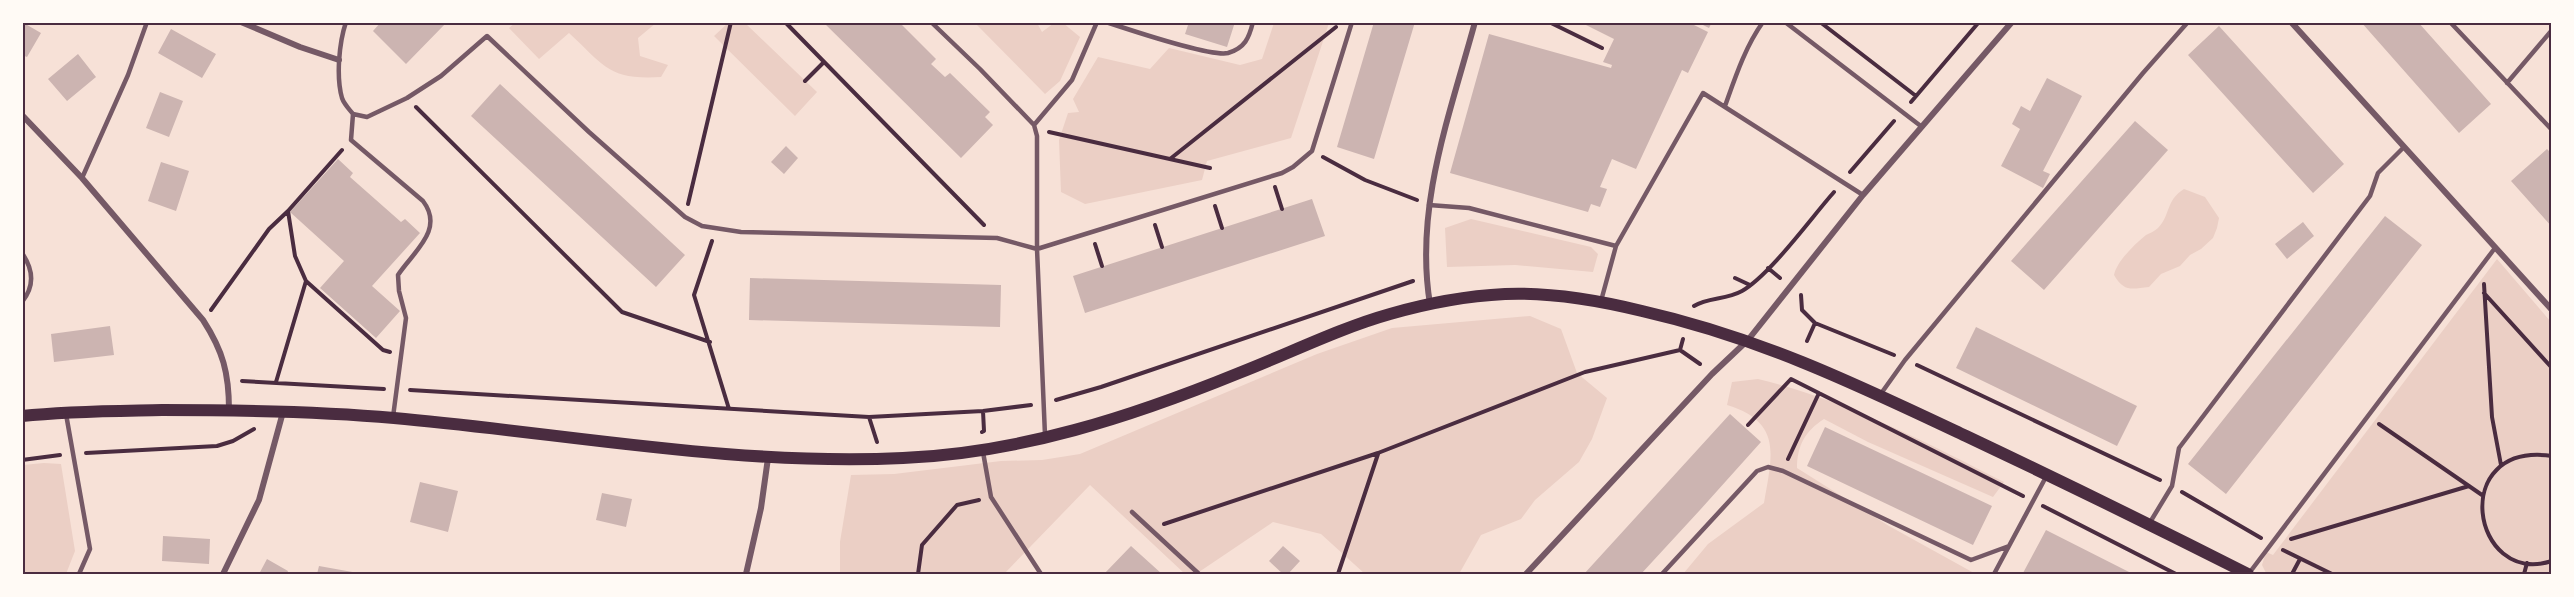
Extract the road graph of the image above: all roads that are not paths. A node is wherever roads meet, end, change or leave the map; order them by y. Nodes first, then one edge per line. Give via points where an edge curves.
1 (147, 22) edge
2 (240, 22) edge
3 (346, 22) edge
4 (931, 22) edge
5 (1096, 22) edge
6 (1106, 22) edge
7 (1253, 22) edge
8 (1352, 22) edge
9 (1475, 22) edge
10 (1763, 22) edge
11 (1785, 22) edge
12 (2012, 22) edge
13 (2188, 22) edge
14 (2291, 22) edge
15 (2450, 22) edge
16 (2552, 30) edge
17 (339, 60) junction
18 (2507, 82) junction
19 (1725, 106) junction
20 (353, 114) junction
21 (22, 115) edge
22 (1034, 125) junction
23 (1922, 127) junction
24 (2552, 130) edge
25 (2404, 147) junction
26 (82, 178) junction
27 (1863, 195) junction
28 (1428, 205) junction
29 (1616, 246) junction
30 (2495, 248) junction
31 (1037, 249) junction
32 (22, 253) edge
33 (1601, 301) junction
34 (22, 302) edge
35 (1430, 304) junction
36 (2552, 310) edge
37 (1748, 340) junction
38 (1880, 395) junction
39 (229, 410) junction
40 (65, 411) junction
41 (283, 412) junction
42 (22, 416) edge
43 (393, 417) junction
44 (1046, 439) junction
45 (983, 450) junction
46 (768, 458) junction
47 (2047, 475) junction
48 (1132, 512) dead end
49 (2150, 525) junction
50 (2009, 546) junction
51 (80, 574) edge
52 (223, 574) edge
53 (746, 574) edge
54 (1041, 574) edge
55 (1199, 574) edge
56 (1526, 574) edge
57 (1662, 574) edge
58 (1994, 574) edge
59 (2248, 574) edge

1 - 26 lane
2 - 17 street
3 - 17 lane
4 - 22 lane
5 - 22 lane via 1072,80
6 - 7 lane via 1225,54 1248,40
8 - 31 lane via 1312,151 1293,167
9 - 28 street
10 - 19 lane
11 - 23 lane
12 - 23 street
13 - 38 lane via 1905,360
14 - 25 street
15 - 18 lane
16 - 18 lane
17 - 20 lane via 342,99
18 - 24 lane
19 - 27 lane
19 - 29 lane via 1703,93
20 - 31 lane via 367,117 408,98 441,76 487,36 589,132 686,217 702,226 765,233 997,238
20 - 43 lane via 351,140 431,211 425,241 398,275 406,318
21 - 26 street
22 - 31 lane
23 - 27 street
25 - 30 street
25 - 49 lane via 2378,173 2370,196 2179,448 2172,486
26 - 39 street via 204,320 217,341 229,380
27 - 37 street
28 - 29 lane via 1469,208
28 - 35 street via 1425,277
29 - 33 lane
30 - 36 street
30 - 59 lane
31 - 44 lane
32 - 34 lane via 29,263 31,278 30,292
33 - 35 main road via 1506,294
33 - 37 main road
35 - 44 main road via 1383,316 1213,384 1080,431
37 - 38 main road
37 - 56 street
38 - 47 main road
39 - 40 main road
39 - 41 main road
40 - 42 main road
40 - 51 lane via 90,549
41 - 43 main road
41 - 52 street via 259,500
43 - 46 main road
44 - 45 main road
45 - 46 main road via 905,458
45 - 54 lane via 991,497
46 - 53 street
47 - 49 main road
47 - 50 lane
48 - 55 lane
49 - 59 main road
50 - 57 lane via 1971,560 1768,467 1757,471
50 - 58 lane

